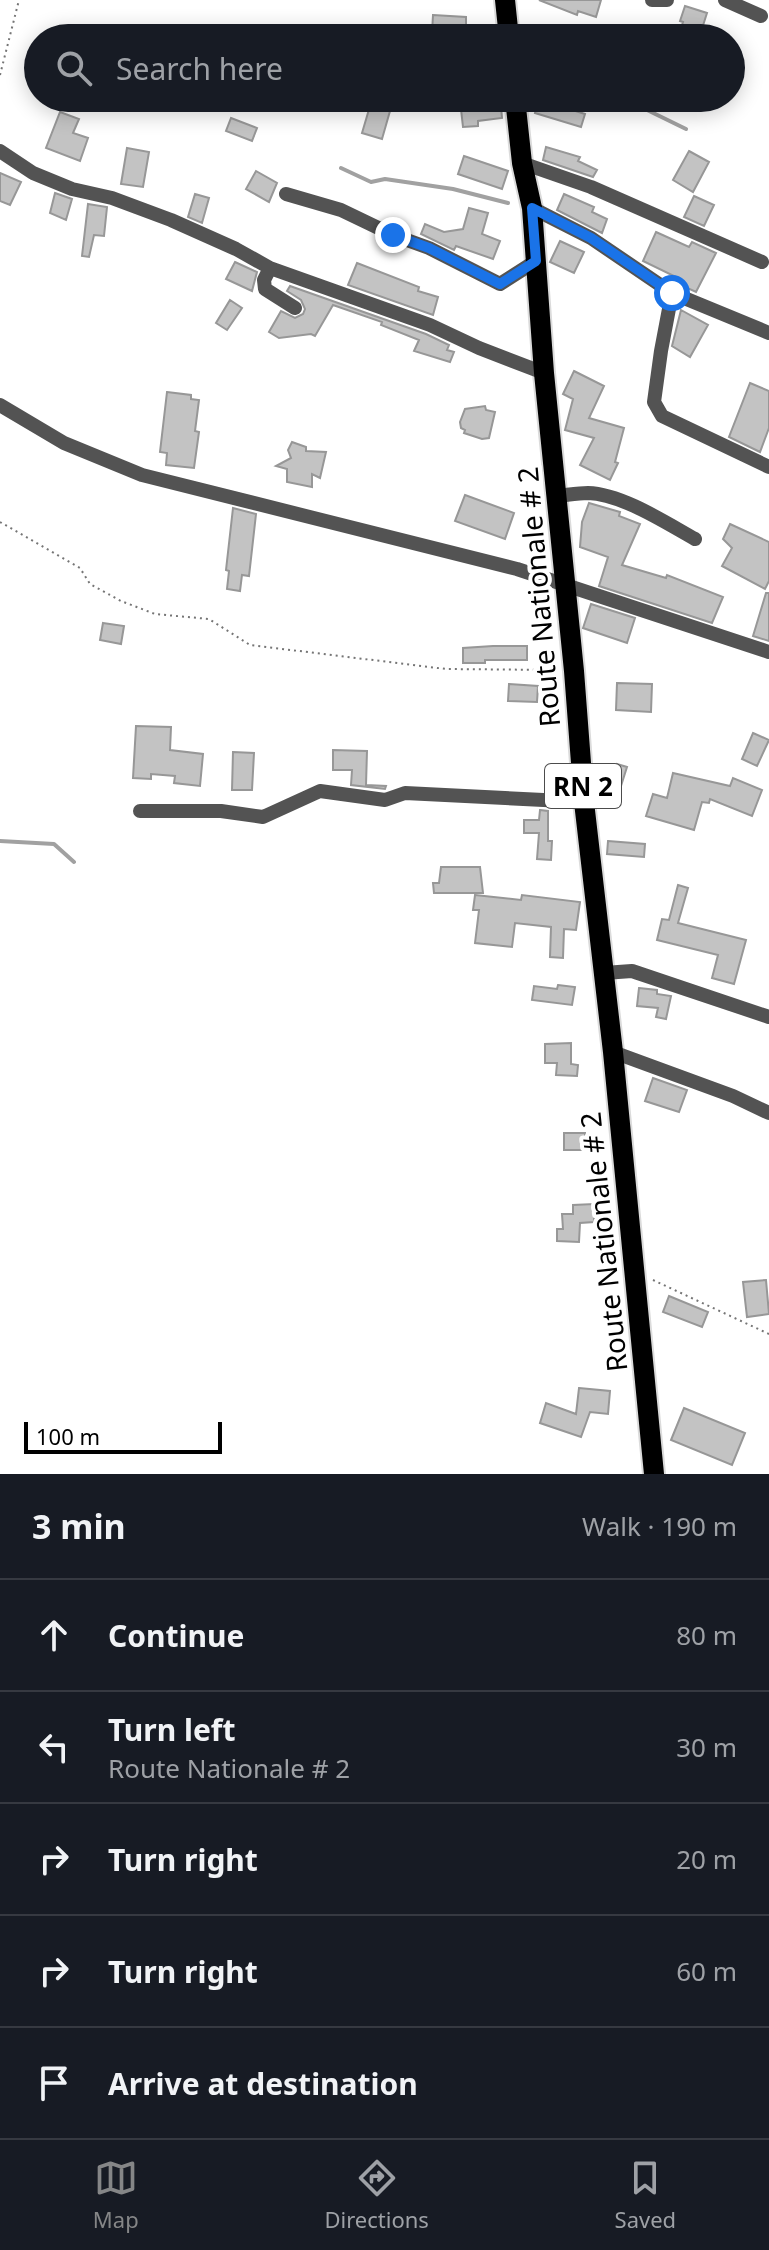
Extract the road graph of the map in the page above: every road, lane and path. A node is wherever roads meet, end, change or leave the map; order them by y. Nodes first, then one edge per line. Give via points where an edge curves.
1 (19, 0) edge
2 (505, 0) edge
3 (652, 0) edge
4 (667, 0) edge
5 (725, 0) edge
6 (761, 16) dead end
7 (508, 24) edge
8 (0, 75) edge
9 (517, 112) edge
10 (0, 151) edge
11 (522, 163) junction
12 (286, 194) dead end
13 (532, 208) junction
14 (536, 261) junction
15 (762, 262) dead end
16 (270, 268) junction
17 (672, 293) junction
18 (295, 308) dead end
19 (769, 333) edge
20 (544, 373) junction
21 (0, 405) edge
22 (769, 467) edge
23 (556, 496) junction
24 (0, 522) edge
25 (695, 539) dead end
26 (565, 586) junction
27 (769, 652) edge
28 (574, 671) junction
29 (584, 802) junction
30 (140, 811) dead end
31 (604, 973) junction
32 (769, 1017) edge
33 (613, 1052) junction
34 (769, 1113) edge
35 (634, 1271) junction
36 (769, 1334) edge
37 (654, 1474) edge

1 - 8 path
2 - 7 main road
3 - 4 street
5 - 6 street
9 - 11 main road, Route Nationale # 2 / RN 2
10 - 16 street via 46,179 171,220
11 - 13 main road, Route Nationale # 2 / RN 2
11 - 15 street via 591,187
12 - 14 street via 341,210 500,284
13 - 14 main road, Route Nationale # 2 / RN 2
13 - 17 street via 591,238
14 - 20 main road, Route Nationale # 2 / RN 2
16 - 18 street via 265,289
16 - 20 street via 430,325
17 - 19 street
17 - 22 street via 656,409
20 - 23 main road, Route Nationale # 2 / RN 2
21 - 26 street via 64,443 142,475 517,569
23 - 25 street via 592,493 612,498
23 - 26 main road, Route Nationale # 2 / RN 2
24 - 28 path via 80,568 90,584 133,607 209,619 250,645 446,669
26 - 27 street
26 - 28 main road, Route Nationale # 2 / RN 2
28 - 29 main road, Route Nationale # 2 / RN 2
29 - 30 street via 405,793 385,800 320,791 263,817
29 - 31 main road, Route Nationale # 2 / RN 2
31 - 32 street via 632,971
31 - 33 main road, Route Nationale # 2 / RN 2
33 - 34 street
33 - 35 main road, Route Nationale # 2 / RN 2
35 - 36 path
35 - 37 main road, Route Nationale # 2 / RN 2

